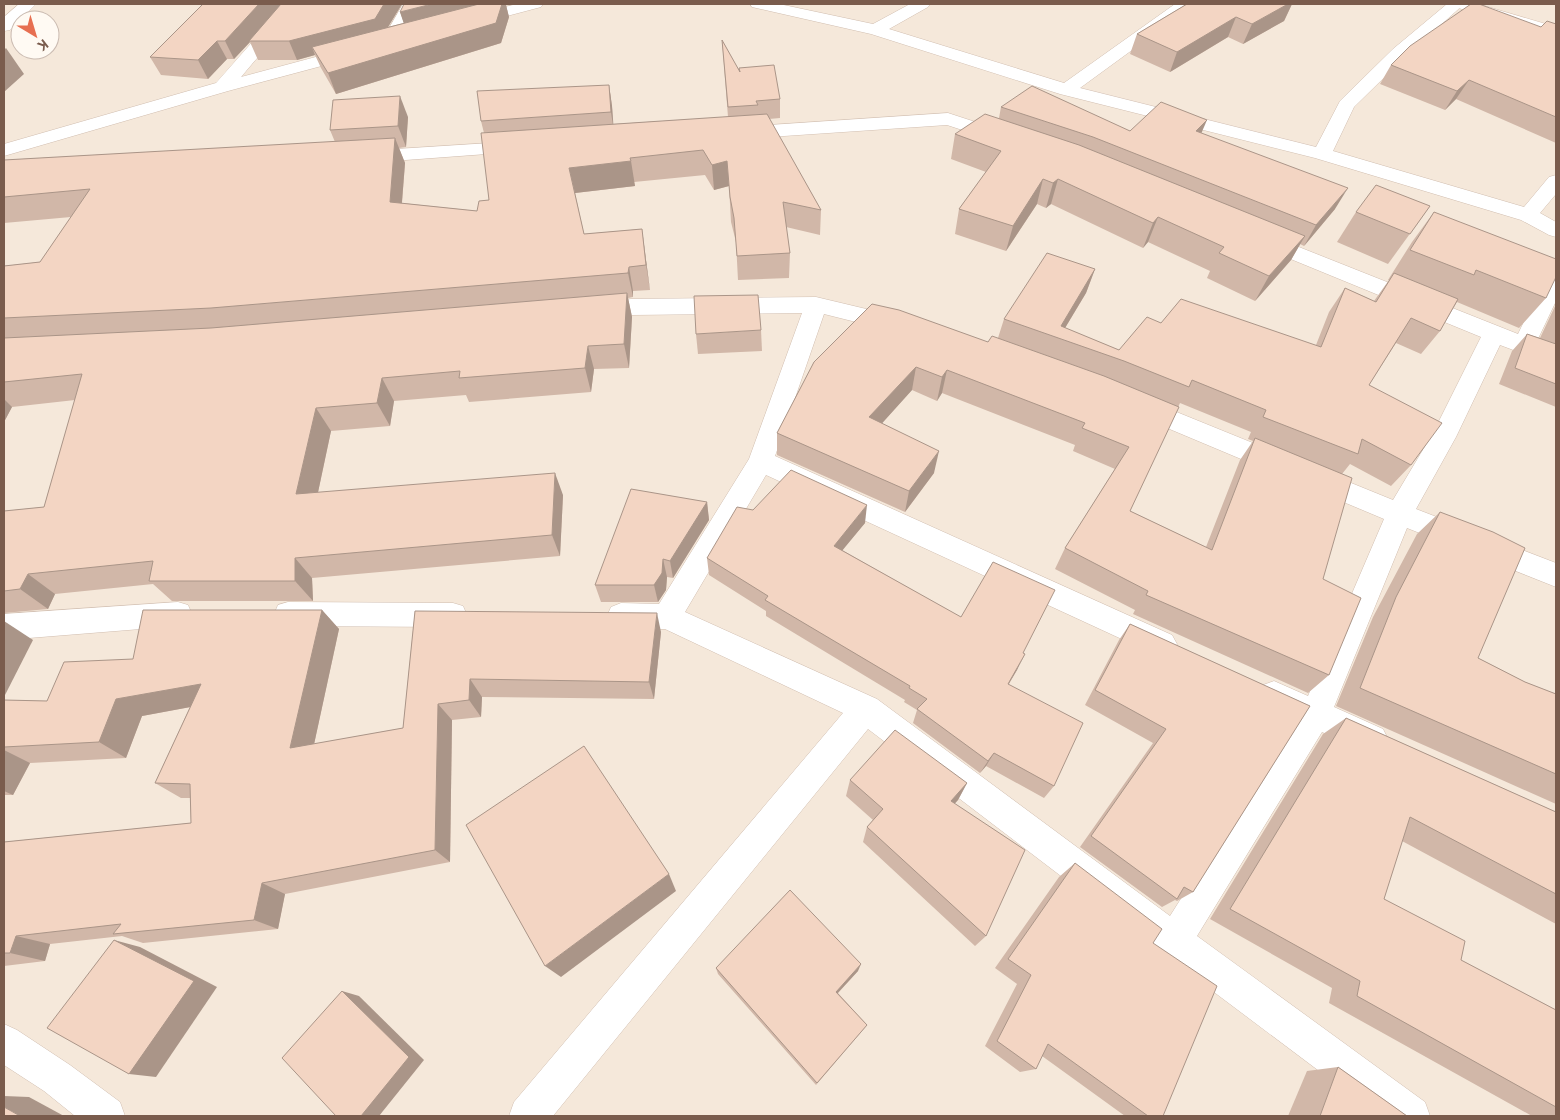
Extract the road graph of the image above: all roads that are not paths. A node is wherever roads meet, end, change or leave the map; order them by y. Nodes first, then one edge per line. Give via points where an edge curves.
1 (28, 4) edge
2 (295, 4) edge
3 (411, 4) edge
4 (534, 4) edge
5 (758, 4) edge
6 (922, 4) edge
7 (1185, 4) edge
8 (1456, 4) edge
9 (1461, 4) edge
10 (1510, 4) edge
11 (1556, 18) edge
12 (462, 23) edge
13 (4, 26) edge
14 (875, 30) junction
15 (1556, 32) edge
16 (416, 35) edge
17 (388, 42) junction
18 (222, 87) junction
19 (1066, 90) junction
20 (725, 134) edge
21 (1023, 145) edge
22 (541, 146) edge
23 (4, 150) edge
24 (1322, 154) junction
25 (345, 158) edge
26 (1556, 181) edge
27 (1528, 215) junction
28 (1556, 230) edge
29 (1245, 232) edge
30 (1556, 278) edge
31 (816, 305) junction
32 (572, 312) edge
33 (914, 328) edge
34 (1494, 334) junction
35 (1524, 345) junction
36 (1556, 358) edge
37 (1122, 399) edge
38 (761, 461) junction
39 (1399, 514) junction
40 (1556, 574) edge
41 (201, 614) edge
42 (261, 614) edge
43 (479, 616) edge
44 (598, 616) edge
45 (667, 616) junction
46 (4, 627) edge
47 (1189, 656) edge
48 (1252, 685) edge
49 (866, 709) junction
50 (1316, 714) junction
51 (1396, 750) edge
52 (1174, 942) junction
53 (4, 1043) edge
54 (106, 1116) edge
55 (528, 1116) edge
56 (1411, 1116) edge

1 - 13 street
2 - 18 street
3 - 17 street
4 - 12 street
5 - 14 street
6 - 14 street
7 - 19 street
8 - 24 street via 1346,105
9 - 15 street
10 - 11 street
14 - 19 street
16 - 17 street
17 - 18 street
18 - 23 street
19 - 24 street
20 - 21 street via 948,119
22 - 25 street
24 - 27 street
26 - 27 street
27 - 28 street
29 - 34 street
30 - 35 street
31 - 32 street via 631,307
31 - 33 street
31 - 38 street
34 - 35 street
34 - 39 street via 1444,437
35 - 36 street
37 - 39 street
38 - 45 street
38 - 47 street
39 - 40 street
39 - 50 street
41 - 46 street
42 - 43 street
44 - 45 street
45 - 49 street
48 - 50 street
49 - 52 street
49 - 55 street
50 - 51 street
50 - 52 street
52 - 56 street
53 - 54 street

